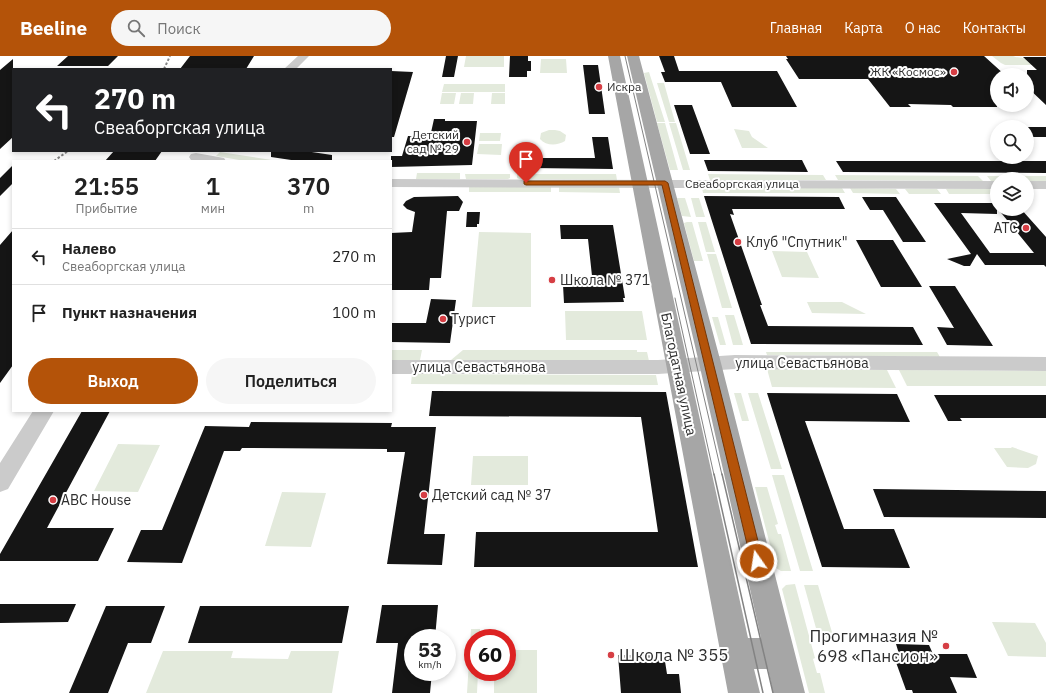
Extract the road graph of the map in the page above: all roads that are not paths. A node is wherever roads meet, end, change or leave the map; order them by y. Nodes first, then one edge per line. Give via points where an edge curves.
1 (304, 56) edge
2 (614, 56) edge
3 (633, 56) edge
4 (291, 68) edge
5 (197, 156) edge
6 (215, 160) edge
7 (392, 183) edge
8 (640, 183) junction
9 (665, 183) junction
10 (990, 184) edge
11 (1034, 185) edge
12 (1046, 185) edge
13 (710, 364) junction
14 (1046, 364) edge
15 (678, 366) junction
16 (392, 367) edge
17 (43, 412) edge
18 (0, 482) edge
19 (736, 653) junction
20 (779, 654) junction
21 (744, 693) edge
22 (789, 693) edge

1 - 4 street
2 - 8 main road, Благодатная улица
3 - 9 main road
5 - 6 street
7 - 8 street, Свеаборгская улица
8 - 9 street, Свеаборгская улица
8 - 15 main road, Благодатная улица
9 - 10 street, Свеаборгская улица
9 - 13 main road
11 - 12 street
13 - 14 street, улица Севастьянова
13 - 15 street, улица Севастьянова
13 - 20 main road
15 - 16 street, улица Севастьянова
15 - 19 main road, Благодатная улица
17 - 18 street
19 - 20 main road
19 - 21 main road, Благодатная улица
20 - 22 main road

